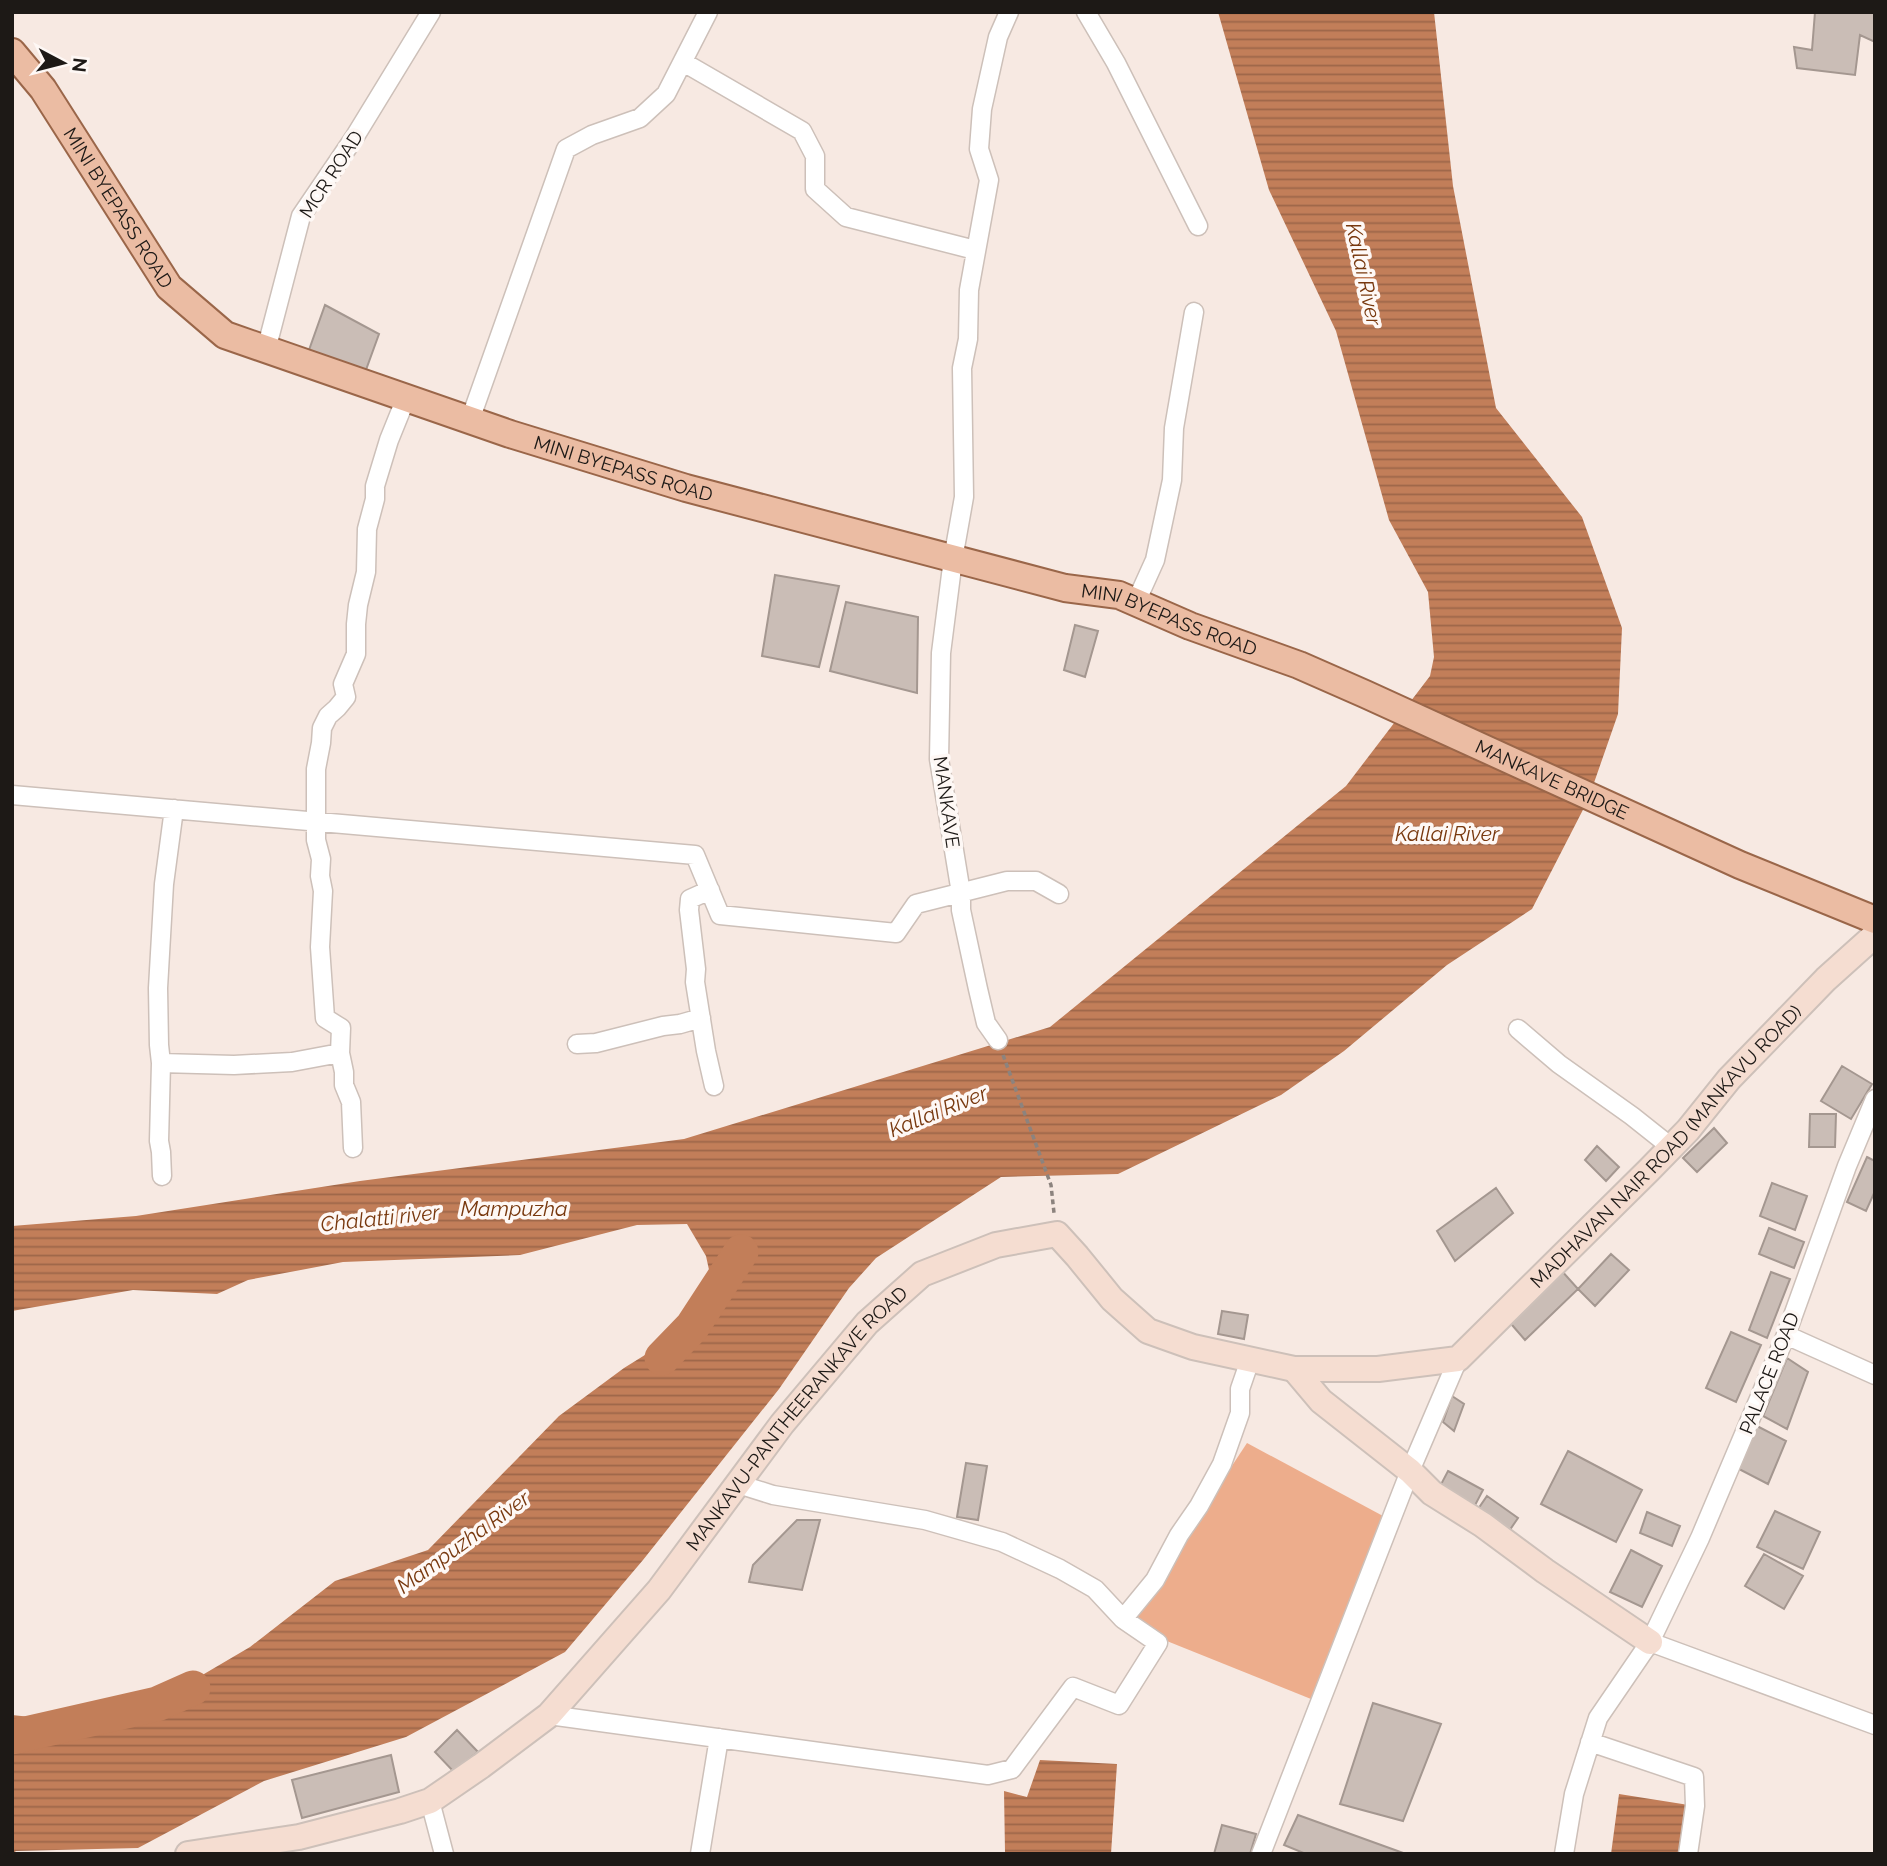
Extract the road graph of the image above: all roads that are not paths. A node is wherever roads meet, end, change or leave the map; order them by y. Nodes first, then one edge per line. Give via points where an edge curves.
1 (430, 12) edge
2 (708, 12) edge
3 (1009, 12) edge
4 (1086, 12) edge
5 (12, 52) edge
6 (682, 62) junction
7 (1198, 226) dead end
8 (975, 250) junction
9 (1194, 312) dead end
10 (266, 350) junction
11 (406, 398) junction
12 (470, 420) junction
13 (953, 559) junction
14 (1136, 603) junction
15 (1365, 694) joint
16 (14, 793) edge
17 (174, 809) junction
18 (316, 821) junction
19 (710, 890) junction
20 (961, 893) junction
21 (1059, 894) dead end
22 (1875, 920) edge
23 (1875, 935) edge
24 (701, 1018) junction
25 (1518, 1029) dead end
26 (998, 1040) road end
27 (577, 1044) dead end
28 (340, 1053) junction
29 (161, 1063) junction
30 (714, 1086) dead end
31 (1875, 1099) edge
32 (1671, 1147) junction
33 (353, 1148) dead end
34 (162, 1177) dead end
35 (1786, 1335) junction
36 (1458, 1359) junction
37 (1250, 1360) junction
38 (1294, 1369) junction
39 (1875, 1375) edge
40 (1410, 1471) junction
41 (738, 1484) junction
42 (1123, 1619) junction
43 (1650, 1642) junction
44 (549, 1714) junction
45 (1875, 1726) edge
46 (719, 1738) junction
47 (1590, 1742) junction
48 (430, 1801) junction
49 (188, 1854) edge
50 (444, 1854) edge
51 (700, 1854) edge
52 (1261, 1854) edge
53 (1564, 1854) edge
54 (1688, 1854) edge

1 - 10 street, MCR ROAD via 301,216
2 - 6 street
3 - 8 street, MANKAVE via 998,37 982,109 979,149 989,180
4 - 7 street
5 - 10 main road, MINI BYEPASS ROAD via 43,89 169,287 225,335
6 - 8 street via 802,131 815,156 815,189 846,217
6 - 12 street via 666,94 640,118 566,149
8 - 13 street, MANKAVE via 962,369 964,497
9 - 14 street via 1174,428 1172,480 1155,559
10 - 11 main road, MINI BYEPASS ROAD
11 - 12 main road, MINI BYEPASS ROAD
11 - 18 street via 375,486 356,654 343,684 346,697 322,728
12 - 13 main road, MINI BYEPASS ROAD via 686,488
13 - 14 main road, MINI BYEPASS ROAD via 1065,588 1119,595
13 - 20 street, MANKAVE via 941,653 939,759
14 - 15 main road, MINI BYEPASS ROAD
15 - 22 main road, MANKAVE BRIDGE via 1740,865
16 - 17 street
17 - 18 street
17 - 29 street via 159,964
18 - 19 street via 695,855
18 - 28 street via 326,1018 341,1028
19 - 20 street via 720,915 896,933 916,904
19 - 24 street via 690,899 689,910
20 - 21 street via 1007,881 1036,881
20 - 26 street, MANKAVE via 986,1023
23 - 32 main road, MADHAVAN NAIR ROAD (MANKAVU ROAD) via 1729,1079
24 - 27 street
24 - 30 street
25 - 32 street
28 - 29 street via 257,1064
28 - 33 street via 351,1102
29 - 34 street
31 - 35 street, PALACE ROAD
32 - 36 main road, MADHAVAN NAIR ROAD (MANKAVU ROAD)
35 - 39 street
35 - 43 street, PALACE ROAD via 1700,1538
36 - 38 main road via 1378,1369
36 - 40 street
37 - 38 main road
37 - 41 main road, MANKAVU-PANTHEERANKAVE ROAD via 1148,1331 1112,1299 1057,1234 996,1245 922,1274 867,1324
37 - 42 street via 1240,1389 1240,1413 1222,1464 1155,1580
38 - 40 main road via 1321,1401
40 - 43 main road via 1433,1493
40 - 52 street
41 - 42 street via 773,1495 925,1520 1002,1542 1095,1589
41 - 44 main road, MANKAVU-PANTHEERANKAVE ROAD via 659,1590
42 - 46 street via 1158,1643 1119,1705 1073,1687 1012,1769 988,1775
43 - 45 street
43 - 47 street, PALACE ROAD via 1598,1718
44 - 46 street
44 - 48 main road, MANKAVU-PANTHEERANKAVE ROAD
46 - 51 street
47 - 53 street, PALACE ROAD via 1574,1794
47 - 54 street via 1694,1777
48 - 49 main road, MANKAVU-PANTHEERANKAVE ROAD via 299,1838
48 - 50 street

